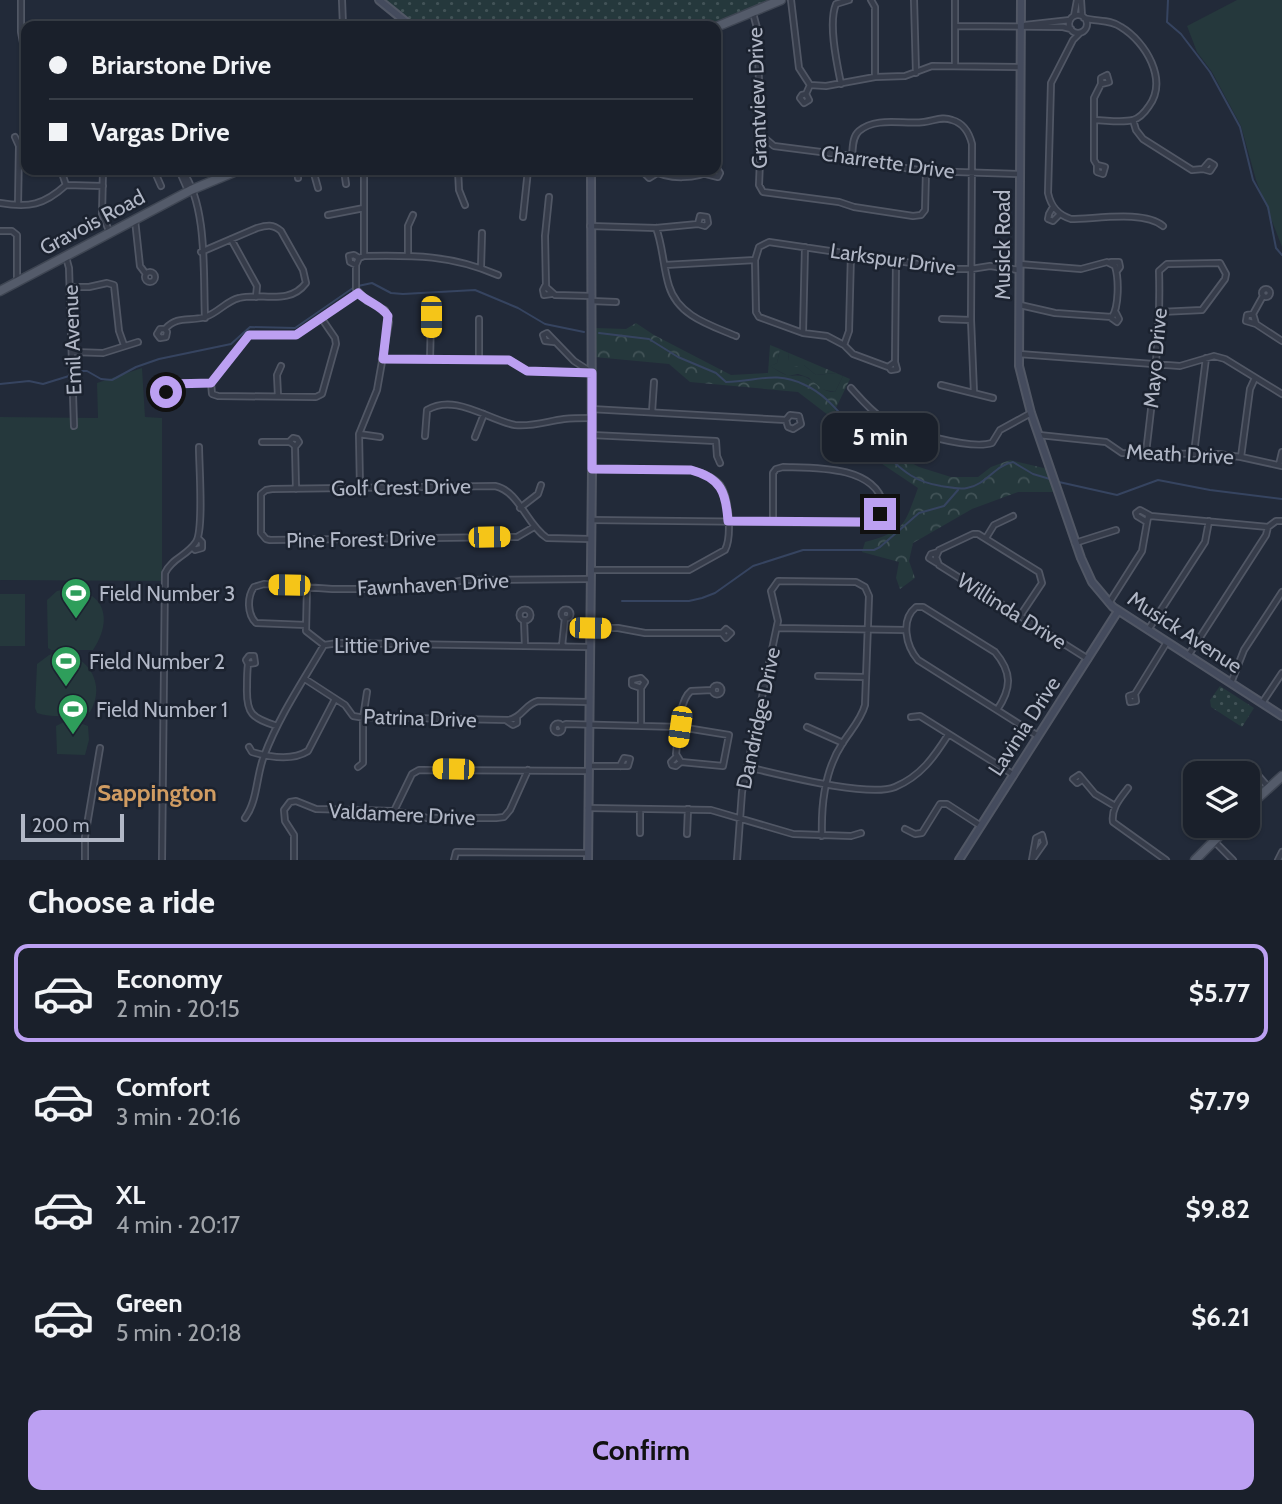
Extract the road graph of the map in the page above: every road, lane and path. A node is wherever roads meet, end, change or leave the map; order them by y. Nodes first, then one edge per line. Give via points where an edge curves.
1 (21, 0) edge
2 (342, 0) edge
3 (379, 0) edge
4 (781, 0) edge
5 (791, 0) edge
6 (849, 0) edge
7 (872, 0) edge
8 (914, 0) edge
9 (955, 0) edge
10 (1021, 0) edge
11 (1079, 0) edge
12 (752, 12) junction
13 (1083, 17) junction
14 (1072, 18) junction
15 (21, 21) edge
16 (343, 21) edge
17 (405, 21) edge
18 (1094, 21) junction
19 (721, 25) edge
20 (955, 26) junction
21 (1021, 26) junction
22 (1086, 26) junction
23 (1071, 30) junction
24 (1080, 33) junction
25 (1073, 40) junction
26 (955, 66) junction
27 (1020, 67) junction
28 (916, 73) junction
29 (875, 78) junction
30 (841, 84) junction
31 (1101, 84) dead end
32 (810, 85) junction
33 (806, 94) dead end
34 (1094, 120) junction
35 (1133, 120) junction
36 (761, 135) junction
37 (15, 137) dead end
38 (852, 156) junction
39 (1097, 165) dead end
40 (1203, 169) dead end
41 (926, 171) junction
42 (971, 173) junction
43 (1019, 174) junction
44 (63, 175) edge
45 (103, 175) edge
46 (156, 175) edge
47 (182, 175) edge
48 (227, 175) edge
49 (299, 175) edge
50 (314, 175) edge
51 (345, 175) edge
52 (364, 175) edge
53 (458, 175) edge
54 (527, 175) edge
55 (591, 175) edge
56 (672, 175) edge
57 (692, 175) edge
58 (298, 178) dead end
59 (346, 184) dead end
60 (66, 185) junction
61 (103, 186) junction
62 (161, 186) dead end
63 (318, 188) dead end
64 (191, 190) junction
65 (549, 197) dead end
66 (0, 203) edge
67 (18, 205) junction
68 (465, 205) dead end
69 (1053, 207) junction
70 (364, 208) junction
71 (1060, 214) junction
72 (328, 215) dead end
73 (413, 215) dead end
74 (523, 217) dead end
75 (135, 219) junction
76 (698, 224) dead end
77 (590, 226) junction
78 (1163, 226) dead end
79 (656, 228) junction
80 (0, 231) edge
81 (110, 233) junction
82 (482, 233) dead end
83 (231, 239) junction
84 (805, 247) junction
85 (201, 252) junction
86 (850, 253) junction
87 (408, 255) junction
88 (65, 256) junction
89 (362, 257) junction
90 (896, 259) junction
91 (755, 260) junction
92 (356, 265) junction
93 (665, 265) junction
94 (481, 267) junction
95 (1019, 267) junction
96 (971, 269) junction
97 (146, 274) dead end
98 (498, 275) dead end
99 (17, 282) junction
100 (70, 288) junction
101 (0, 291) edge
102 (357, 291) junction
103 (1263, 296) dead end
104 (257, 297) junction
105 (592, 299) junction
106 (616, 302) dead end
107 (1019, 305) junction
108 (1160, 312) junction
109 (1253, 314) junction
110 (431, 317) dead end
111 (205, 318) junction
112 (322, 319) junction
113 (479, 319) dead end
114 (942, 319) dead end
115 (971, 320) junction
116 (1256, 324) junction
117 (165, 329) dead end
118 (803, 333) junction
119 (737, 336) dead end
120 (1282, 341) edge
121 (138, 342) dead end
122 (554, 342) dead end
123 (124, 345) junction
124 (844, 345) junction
125 (73, 352) junction
126 (1019, 354) junction
127 (1206, 358) junction
128 (383, 359) junction
129 (430, 360) junction
130 (479, 360) junction
131 (281, 366) dead end
132 (1156, 366) junction
133 (592, 373) junction
134 (1255, 378) junction
135 (654, 382) dead end
136 (211, 383) junction
137 (171, 384) dead end
138 (941, 386) dead end
139 (851, 388) dead end
140 (974, 393) junction
141 (1282, 394) edge
142 (278, 396) junction
143 (993, 398) dead end
144 (591, 409) junction
145 (652, 412) junction
146 (1031, 413) junction
147 (484, 414) junction
148 (591, 418) junction
149 (786, 419) dead end
150 (74, 426) dead end
151 (359, 433) junction
152 (591, 435) junction
153 (1039, 435) junction
154 (425, 436) dead end
155 (380, 437) dead end
156 (475, 437) dead end
157 (262, 442) dead end
158 (199, 447) dead end
159 (1282, 452) edge
160 (1146, 453) junction
161 (1194, 453) junction
162 (1241, 457) junction
163 (720, 463) dead end
164 (1280, 466) edge
165 (592, 469) junction
166 (1055, 484) joint
167 (541, 485) dead end
168 (360, 488) junction
169 (296, 489) junction
170 (520, 508) junction
171 (1013, 516) dead end
172 (590, 520) junction
173 (728, 521) junction
174 (1209, 521) junction
175 (1282, 521) edge
176 (773, 522) junction
177 (534, 527) junction
178 (1268, 527) junction
179 (1116, 530) dead end
180 (986, 538) junction
181 (590, 539) junction
182 (270, 540) joint
183 (1075, 543) junction
184 (590, 570) junction
185 (590, 579) junction
186 (307, 586) junction
187 (1282, 592) edge
188 (1109, 603) junction
189 (1118, 611) junction
190 (1020, 616) junction
191 (565, 618) dead end
192 (524, 620) dead end
193 (306, 625) junction
194 (590, 628) junction
195 (777, 628) junction
196 (868, 629) junction
197 (906, 630) junction
198 (1148, 631) junction
199 (722, 633) dead end
200 (1167, 642) junction
201 (324, 645) junction
202 (525, 646) junction
203 (562, 646) junction
204 (590, 647) junction
205 (1188, 656) junction
206 (1088, 659) junction
207 (248, 664) dead end
208 (1282, 673) edge
209 (817, 676) dead end
210 (866, 677) junction
211 (305, 678) junction
212 (1231, 683) junction
213 (641, 688) dead end
214 (712, 690) dead end
215 (367, 692) dead end
216 (1135, 694) dead end
217 (335, 699) junction
218 (589, 702) junction
219 (1262, 704) junction
220 (997, 710) junction
221 (1282, 716) edge
222 (911, 717) dead end
223 (363, 718) junction
224 (589, 725) junction
225 (277, 726) junction
226 (561, 726) dead end
227 (641, 726) junction
228 (680, 727) junction
229 (807, 727) dead end
230 (948, 735) junction
231 (1038, 736) junction
232 (843, 743) junction
233 (249, 747) dead end
234 (100, 748) dead end
235 (264, 756) junction
236 (677, 756) junction
237 (681, 762) junction
238 (620, 765) dead end
239 (358, 767) dead end
240 (747, 767) junction
241 (589, 768) junction
242 (528, 770) junction
243 (1014, 775) junction
244 (1282, 776) edge
245 (1260, 778) edge
246 (1082, 780) dead end
247 (827, 784) junction
248 (1282, 784) edge
249 (1128, 788) dead end
250 (1269, 789) junction
251 (1260, 797) edge
252 (1115, 806) junction
253 (589, 808) junction
254 (640, 809) junction
255 (688, 809) junction
256 (394, 811) junction
257 (740, 817) junction
258 (245, 818) dead end
259 (981, 826) junction
260 (905, 829) dead end
261 (640, 833) dead end
262 (861, 833) dead end
263 (687, 834) dead end
264 (822, 836) junction
265 (1217, 838) edge
266 (1214, 841) junction
267 (1282, 852) edge
268 (576, 853) junction
269 (588, 856) edge
270 (85, 860) edge
271 (162, 860) edge
272 (293, 860) edge
273 (454, 860) edge
274 (570, 860) edge
275 (737, 860) edge
276 (959, 860) edge
277 (1032, 860) edge
278 (1166, 860) edge
279 (1195, 860) edge
280 (1233, 860) edge
281 (1278, 860) edge

1 - 15 street
2 - 16 street
3 - 17 street
4 - 12 main road
5 - 32 street via 799,68
6 - 30 street via 836,4 834,12
7 - 29 street
8 - 28 street
9 - 20 street
10 - 21 street, Musick Road
11 - 13 street
11 - 14 street
12 - 19 main road
12 - 36 street, Grantview Drive via 757,29
13 - 14 street
13 - 18 street
13 - 22 street
14 - 21 street
14 - 23 street
18 - 22 street
18 - 35 street via 1121,27 1151,60 1157,74 1150,105
20 - 21 street
20 - 26 street
21 - 23 street
21 - 27 street, Musick Road
22 - 24 street
23 - 24 street
23 - 25 street
24 - 25 street
25 - 69 street via 1051,83 1048,193
26 - 27 street
26 - 28 street via 932,66
27 - 43 street, Musick Road
28 - 29 street
29 - 30 street
30 - 32 street
31 - 34 street via 1094,98
32 - 33 street
34 - 35 street
34 - 39 street
35 - 40 street via 1143,139 1192,170
36 - 38 street, Charrette Drive via 774,146
36 - 41 street, Grantview Drive via 759,185 765,194 914,216 925,210
37 - 67 street via 19,146
38 - 41 street, Charrette Drive
38 - 42 street via 854,137 860,130 890,122 947,118 965,127 972,144
41 - 42 street, Charrette Drive
42 - 43 street, Charrette Drive
42 - 96 street
43 - 95 street, Musick Road
44 - 60 street
45 - 61 street
46 - 62 street
47 - 64 street
48 - 64 main road, Gravois Road
49 - 58 street
50 - 63 street
51 - 59 street
52 - 70 street
53 - 68 street
54 - 74 street
55 - 77 street
56 - 57 street
60 - 61 street
60 - 67 street via 36,205
61 - 81 street via 102,214
64 - 75 main road, Gravois Road
64 - 85 street via 198,205
65 - 105 street via 545,286 551,294
66 - 67 street
69 - 71 street
69 - 71 street via 1048,219 1053,221
70 - 72 street
70 - 89 street
71 - 78 street via 1071,219 1144,217
73 - 87 street via 408,226
75 - 81 main road, Gravois Road
75 - 97 street via 140,267
76 - 79 street
77 - 79 street
77 - 105 street
79 - 93 street
80 - 99 street via 12,230 17,235
81 - 88 main road, Gravois Road
82 - 94 street
83 - 85 street
83 - 104 street via 257,286
83 - 104 street via 266,225 275,226 303,270 306,283 302,288 287,296
84 - 86 street, Larkspur Drive
84 - 91 street, Larkspur Drive via 768,242 758,249
84 - 118 street
85 - 111 street
86 - 90 street, Larkspur Drive
86 - 124 street via 849,331
87 - 89 street
87 - 94 street
88 - 99 main road, Gravois Road
88 - 100 street, Emil Avenue
89 - 92 street
89 - 92 street via 349,256
90 - 96 street, Larkspur Drive
90 - 124 street via 892,365 853,354
91 - 93 street
91 - 118 street, Larkspur Drive via 759,317
92 - 102 street
93 - 119 street via 669,286 682,309
94 - 98 street
95 - 96 street, Larkspur Drive
95 - 107 street, Musick Road
95 - 107 street, Larkspur Drive via 1114,266 1115,312 1110,317 1055,313
96 - 115 street
99 - 101 main road, Gravois Road
100 - 123 street via 114,285
100 - 125 street, Emil Avenue
102 - 112 street
102 - 128 street via 388,316
103 - 109 street
104 - 111 street via 232,300
105 - 106 street
105 - 133 street
107 - 126 street, Musick Road
108 - 108 street, Mayo Drive via 1202,310 1225,279 1220,263 1164,264 1159,271
108 - 132 street, Mayo Drive
109 - 116 street
109 - 116 street via 1247,315 1246,321
110 - 129 street
111 - 117 street via 179,319
112 - 136 street via 296,335 249,335
112 - 142 street via 336,344 322,394
113 - 130 street
114 - 115 street
115 - 140 street
116 - 120 street
118 - 124 street via 827,336
121 - 123 street
122 - 133 street
123 - 125 street via 103,353
125 - 150 street, Emil Avenue
126 - 132 street
126 - 146 street, Musick Road
127 - 132 street via 1180,366
127 - 134 street via 1226,359
127 - 161 street
128 - 129 street
128 - 151 street via 377,390
129 - 130 street
130 - 133 street via 509,360 527,371
131 - 142 street
132 - 160 street, Mayo Drive
133 - 144 street
134 - 141 street
134 - 162 street
135 - 145 street
136 - 137 street
136 - 142 street via 215,395
138 - 140 street
139 - 146 street via 871,410 895,425 971,444 992,443 1000,430
140 - 143 street
144 - 145 street
144 - 148 street
145 - 149 street
146 - 153 street, Musick Road
147 - 148 street via 517,425
147 - 154 street via 464,406 435,406 425,414
147 - 156 street
148 - 152 street
151 - 155 street
151 - 168 street
152 - 163 street via 716,441
152 - 165 street
153 - 160 street, Meath Drive via 1107,442 1122,453
153 - 166 street, Musick Road
157 - 169 street via 289,442 295,447
158 - 271 street via 198,538 165,573
159 - 164 street
160 - 161 street, Meath Drive
161 - 162 street, Meath Drive
162 - 164 street, Meath Drive
165 - 172 street
165 - 173 street via 700,472 720,485
166 - 183 street, Musick Avenue
167 - 170 street via 538,494
168 - 169 street, Golf Crest Drive
168 - 170 street, Golf Crest Drive via 495,486 505,489
169 - 182 street, Golf Crest Drive via 261,494 261,534
170 - 177 street, Golf Crest Drive
171 - 180 street via 994,525
172 - 173 street
172 - 181 street
173 - 176 street
173 - 184 street via 725,550 689,570
174 - 178 street
174 - 188 street via 1149,518 1142,551
174 - 198 street via 1205,542
175 - 178 street
176 - 176 street via 869,522 877,517 882,503 878,491 853,474 783,467 773,474
177 - 181 street via 552,539
177 - 182 street, Pine Forest Drive via 517,537
178 - 205 street
179 - 183 street
180 - 190 street via 1039,572 1042,583
180 - 190 street, Willinda Drive via 972,534 937,557
181 - 184 street
183 - 188 street, Musick Avenue via 1090,577
184 - 185 street
185 - 186 street, Fawnhaven Drive via 465,580 416,589
185 - 194 street
186 - 193 street
186 - 193 street, Fawnhaven Drive via 257,585 250,592 249,604 252,621 259,624
187 - 212 street via 1244,650
188 - 189 street, Musick Avenue
189 - 198 street, Musick Avenue
189 - 206 street, Lavinia Drive
190 - 206 street, Willinda Drive
191 - 203 street
192 - 202 street
193 - 201 street via 309,635
194 - 199 street
194 - 204 street
195 - 196 street
195 - 196 street, Dandridge Drive via 771,591 778,581 856,582 869,596
195 - 240 street, Dandridge Drive
196 - 197 street
196 - 210 street
197 - 220 street via 910,650 918,660
197 - 220 street via 909,612 923,607 995,652 1009,673 1005,698
198 - 200 street, Musick Avenue
200 - 205 street, Musick Avenue
200 - 216 street
201 - 202 street, Littie Drive
201 - 211 street, Littie Drive
202 - 203 street, Littie Drive
203 - 204 street, Littie Drive
204 - 218 street
205 - 212 street, Musick Avenue
206 - 231 street, Lavinia Drive
207 - 225 street via 247,706 260,720
208 - 219 street
209 - 210 street
210 - 232 street via 863,713
211 - 217 street, Patrina Drive
211 - 225 street, Littie Drive
212 - 219 street, Musick Avenue
213 - 227 street
214 - 228 street via 686,695
215 - 223 street
217 - 223 street, Patrina Drive via 353,716
217 - 235 street via 308,751 294,757
218 - 223 street, Patrina Drive via 538,701 517,718 506,720
218 - 224 street
219 - 221 street, Musick Avenue
220 - 231 street
222 - 230 street via 920,716
223 - 239 street via 363,762
224 - 226 street
224 - 227 street
224 - 241 street
225 - 235 street, Littie Drive
227 - 228 street
228 - 236 street
228 - 237 street via 729,735 723,766
229 - 232 street
230 - 243 street
230 - 247 street via 922,770 895,787
231 - 243 street, Lavinia Drive
232 - 247 street
233 - 235 street
234 - 270 street
235 - 258 street, Littie Drive
236 - 237 street
236 - 237 street via 672,765
238 - 241 street
240 - 247 street
240 - 257 street, Dandridge Drive
241 - 242 street
241 - 253 street
242 - 256 street via 419,770 412,774
242 - 256 street, Valdamere Drive via 504,817 427,818
243 - 259 street, Lavinia Drive
244 - 250 main road
245 - 250 street
246 - 252 street
247 - 264 street
248 - 250 main road
249 - 252 street
250 - 251 main road
252 - 278 street via 1115,825
253 - 254 street
253 - 269 street
254 - 255 street
254 - 261 street
255 - 257 street
255 - 263 street
256 - 272 street, Valdamere Drive via 316,809 290,802 284,816 294,835
257 - 264 street via 793,834
257 - 275 street, Dandridge Drive
259 - 260 street via 940,804 922,833
259 - 276 street, Lavinia Drive
262 - 264 street
265 - 266 main road
266 - 279 main road
266 - 280 street
267 - 281 street
268 - 269 street
268 - 273 street via 456,852
268 - 274 street
277 - 277 street via 1035,838 1042,835 1044,843

